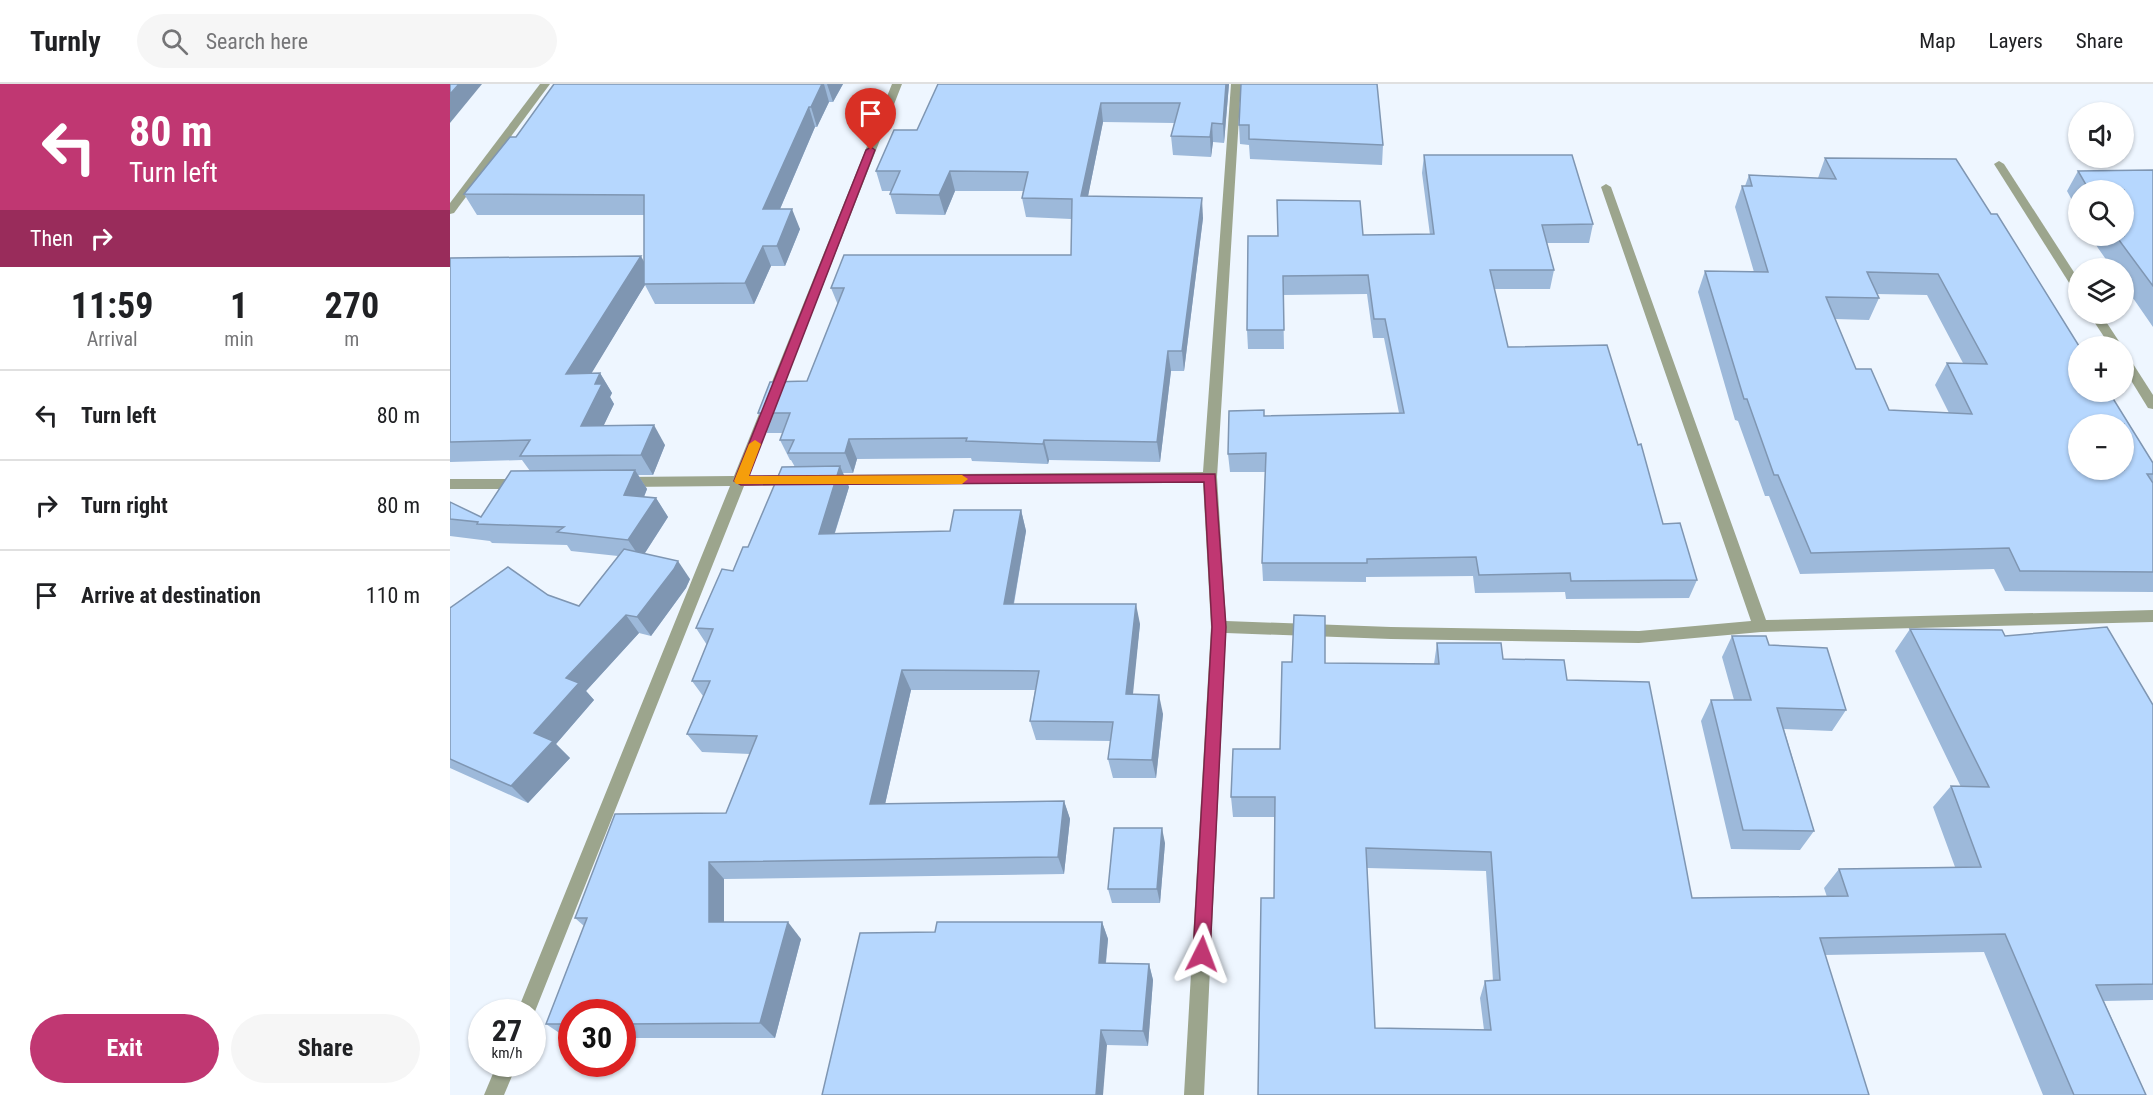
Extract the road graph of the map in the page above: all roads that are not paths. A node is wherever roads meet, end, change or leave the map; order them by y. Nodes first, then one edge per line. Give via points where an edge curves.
1 (545, 84) edge
2 (897, 84) edge
3 (1236, 84) edge
4 (1999, 164) dead end
5 (1606, 187) dead end
6 (450, 212) edge
7 (2068, 272) edge
8 (2134, 375) edge
9 (2153, 405) edge
10 (1210, 477) junction
11 (741, 481) junction
12 (613, 482) edge
13 (543, 483) edge
14 (450, 484) edge
15 (2153, 616) edge
16 (1761, 626) junction
17 (1219, 627) junction
18 (532, 999) edge
19 (502, 1077) edge
20 (494, 1095) edge
21 (1194, 1095) edge

1 - 6 street
2 - 11 street
3 - 10 street
4 - 7 street
5 - 16 street
8 - 9 street
10 - 11 street
10 - 17 street
11 - 12 street
11 - 18 street
13 - 14 street
15 - 16 street
16 - 17 street via 1639,637
17 - 21 street
19 - 20 street

